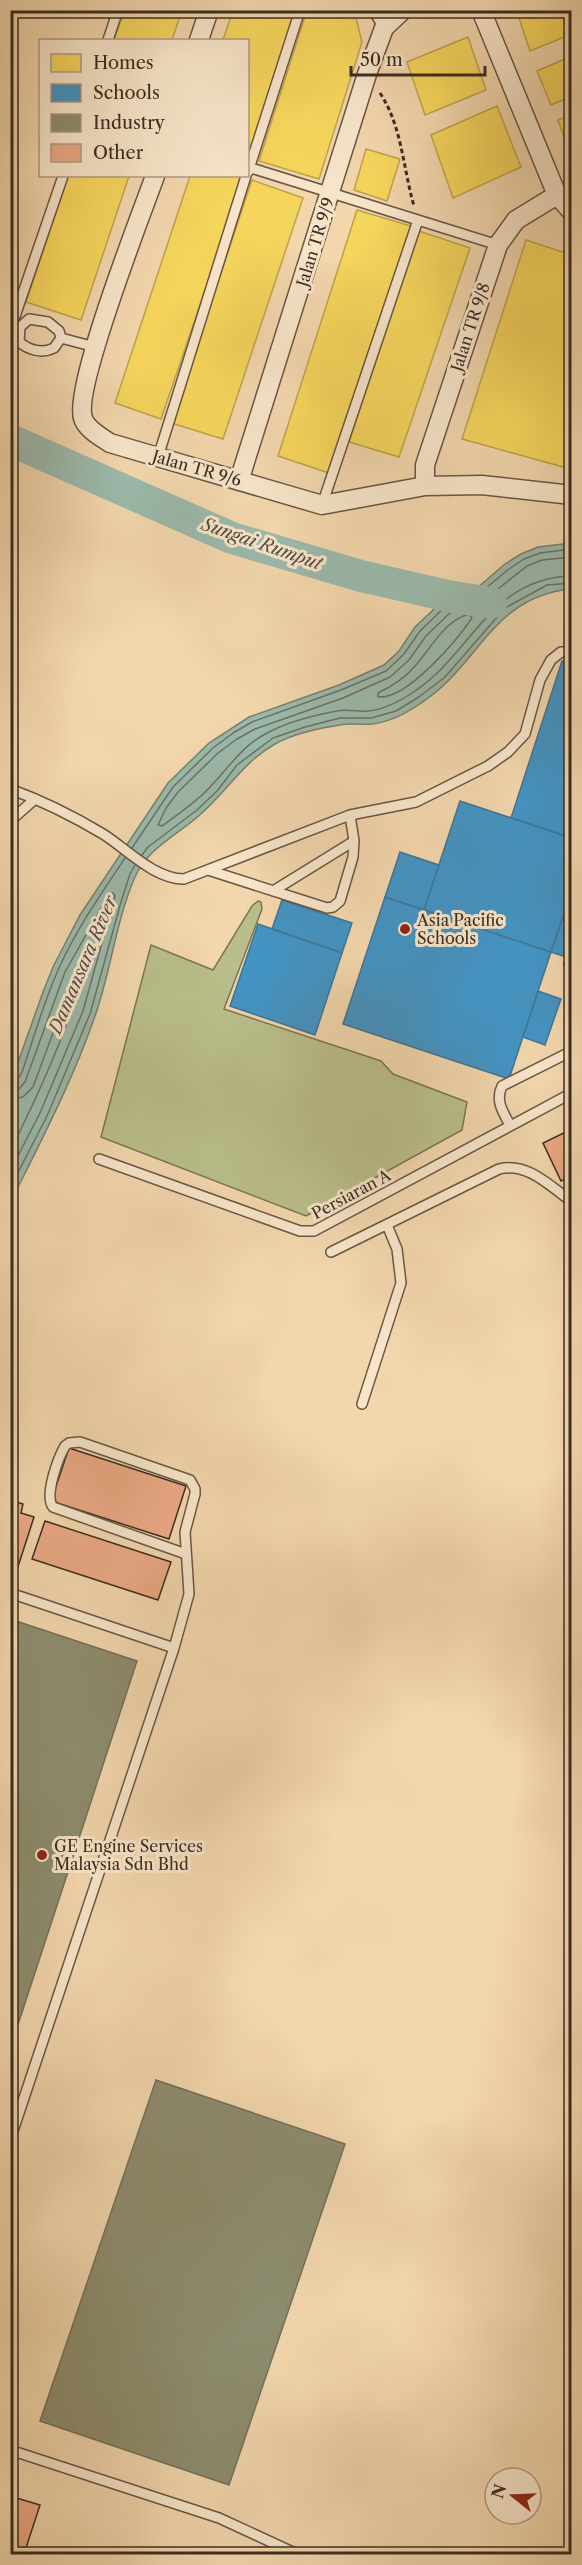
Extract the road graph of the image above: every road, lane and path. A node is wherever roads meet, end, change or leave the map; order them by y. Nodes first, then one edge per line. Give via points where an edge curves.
1 (118, 10) edge
2 (209, 10) edge
3 (300, 10) edge
4 (373, 10) edge
5 (403, 10) edge
6 (481, 10) edge
7 (384, 28) junction
8 (108, 39) edge
9 (199, 39) edge
10 (368, 74) junction
11 (249, 167) edge
12 (249, 170) edge
13 (63, 177) edge
14 (155, 177) edge
15 (246, 177) edge
16 (330, 192) junction
17 (557, 195) junction
18 (572, 212) edge
19 (418, 220) junction
20 (498, 245) junction
21 (19, 331) junction
22 (61, 338) junction
23 (95, 347) junction
24 (158, 457) junction
25 (240, 481) junction
26 (425, 486) junction
27 (572, 495) edge
28 (322, 505) junction
29 (572, 652) edge
30 (10, 789) edge
31 (36, 799) junction
32 (350, 815) junction
33 (10, 821) edge
34 (354, 841) junction
35 (208, 870) junction
36 (273, 891) junction
37 (572, 1051) edge
38 (572, 1093) edge
39 (510, 1125) junction
40 (99, 1158) dead end
41 (572, 1202) edge
42 (387, 1225) junction
43 (332, 1252) dead end
44 (362, 1404) dead end
45 (186, 1554) junction
46 (10, 1593) edge
47 (174, 1648) junction
48 (10, 2140) edge
49 (10, 2450) edge
50 (297, 2554) edge

1 - 8 lane
2 - 9 street
3 - 11 lane
4 - 7 lane
5 - 7 street, Jalan TR 9/9
6 - 17 street
7 - 10 street, Jalan TR 9/9
10 - 16 street, Jalan TR 9/9
10 - 19 path via 390,108
12 - 16 lane
13 - 21 lane via 13,322
14 - 23 street, Jalan TR 9/6
15 - 24 lane
16 - 19 lane
16 - 25 street, Jalan TR 9/9
17 - 18 street
17 - 20 street, Jalan TR 9/8 via 516,219
19 - 20 lane
19 - 28 lane
20 - 26 street, Jalan TR 9/8 via 425,465
21 - 22 lane via 24,322 36,319 54,326
21 - 22 lane via 19,342 34,350 50,351
22 - 23 lane
23 - 24 street, Jalan TR 9/6 via 82,395 83,418 93,432 110,443
24 - 25 street, Jalan TR 9/6
25 - 28 street, Jalan TR 9/6
26 - 27 street, Jalan TR 9/6 via 482,485
26 - 28 street, Jalan TR 9/6
29 - 32 lane via 561,652 545,669 525,734 508,752 416,802
30 - 31 lane
31 - 33 lane
31 - 35 lane via 105,835 174,879
32 - 34 lane
32 - 35 lane
34 - 36 lane
34 - 36 lane via 340,901 333,907
35 - 36 lane
37 - 39 lane via 502,1086 499,1103
38 - 39 lane, Persiaran A
39 - 40 lane, Persiaran A via 314,1231 300,1232
41 - 42 lane via 522,1168 510,1167
42 - 43 lane
42 - 44 lane via 398,1249 401,1283
45 - 45 lane via 184,1532 195,1489 190,1480 80,1442 65,1446 49,1493 53,1507
45 - 47 lane via 189,1594
46 - 47 lane
47 - 48 lane
49 - 50 lane via 219,2517

